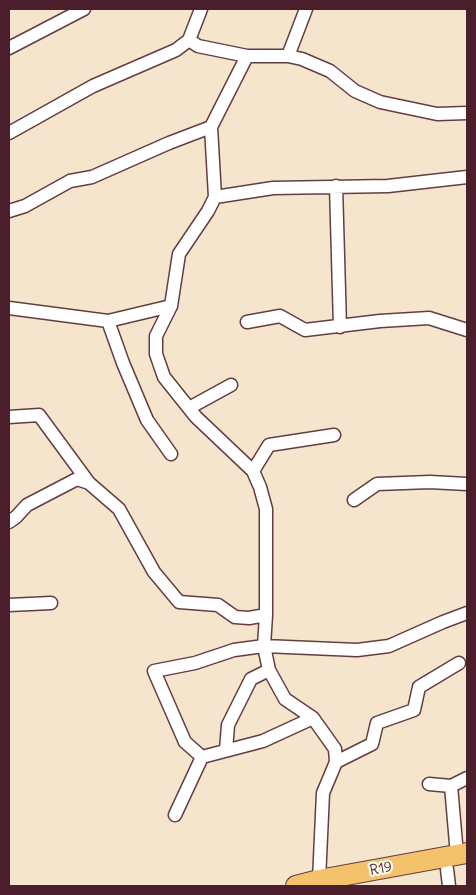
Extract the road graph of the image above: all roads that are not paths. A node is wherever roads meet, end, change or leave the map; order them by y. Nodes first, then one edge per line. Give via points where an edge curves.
1 (84, 9) edge
2 (201, 9) edge
3 (306, 9) edge
4 (189, 40) junction
5 (9, 48) edge
6 (247, 56) junction
7 (288, 56) junction
8 (467, 113) edge
9 (212, 127) junction
10 (9, 132) edge
11 (467, 177) edge
12 (336, 186) junction
13 (215, 197) junction
14 (9, 211) edge
15 (171, 306) junction
16 (9, 308) edge
17 (108, 321) junction
18 (247, 322) dead end
19 (340, 326) junction
20 (467, 330) edge
21 (231, 385) dead end
22 (189, 408) junction
23 (9, 417) edge
24 (334, 435) dead end
25 (171, 454) dead end
26 (253, 471) junction
27 (89, 483) junction
28 (467, 484) edge
29 (354, 500) dead end
30 (9, 522) edge
31 (51, 603) dead end
32 (9, 605) edge
33 (467, 614) edge
34 (266, 615) junction
35 (264, 646) junction
36 (459, 664) dead end
37 (269, 670) junction
38 (313, 718) junction
39 (226, 750) junction
40 (202, 757) junction
41 (336, 762) junction
42 (467, 778) edge
43 (429, 784) dead end
44 (451, 786) junction
45 (175, 815) dead end
46 (458, 866) edge
47 (319, 880) junction
48 (296, 886) edge
49 (353, 886) edge

1 - 5 street
2 - 4 street
3 - 7 street
4 - 6 street via 198,46
4 - 10 street via 176,50 93,86
6 - 7 street
6 - 9 street
7 - 8 street via 330,71 355,91 380,102 437,114
9 - 13 street
9 - 14 street via 169,142 92,177 70,181 25,206
11 - 12 street via 388,186
12 - 13 street via 273,188
12 - 19 street
13 - 15 street via 179,254
15 - 17 street
15 - 22 street via 156,336 156,354 164,377
16 - 17 street
17 - 25 street via 148,420
18 - 19 street via 280,316 305,330
19 - 20 street via 429,318
21 - 22 street
22 - 26 street
23 - 27 street via 39,415
24 - 26 street via 269,445
26 - 34 street via 266,509
27 - 30 street via 77,479 27,505
27 - 34 street via 119,509 154,572 179,602 218,605 236,618
28 - 29 street via 377,484
31 - 32 street
33 - 35 street via 389,646 357,650
34 - 35 street
35 - 37 street
35 - 40 street via 234,650 195,664 154,671 185,742
36 - 41 street via 419,688 414,710 377,723 372,744
37 - 38 street via 285,699
37 - 39 street via 251,679 228,725
38 - 39 street via 263,741
38 - 41 street via 335,749
39 - 40 street
40 - 45 street
41 - 47 street via 323,792
42 - 44 street
43 - 44 street
44 - 46 street
46 - 47 main road, R19
46 - 49 main road, R19
47 - 48 main road, R19

